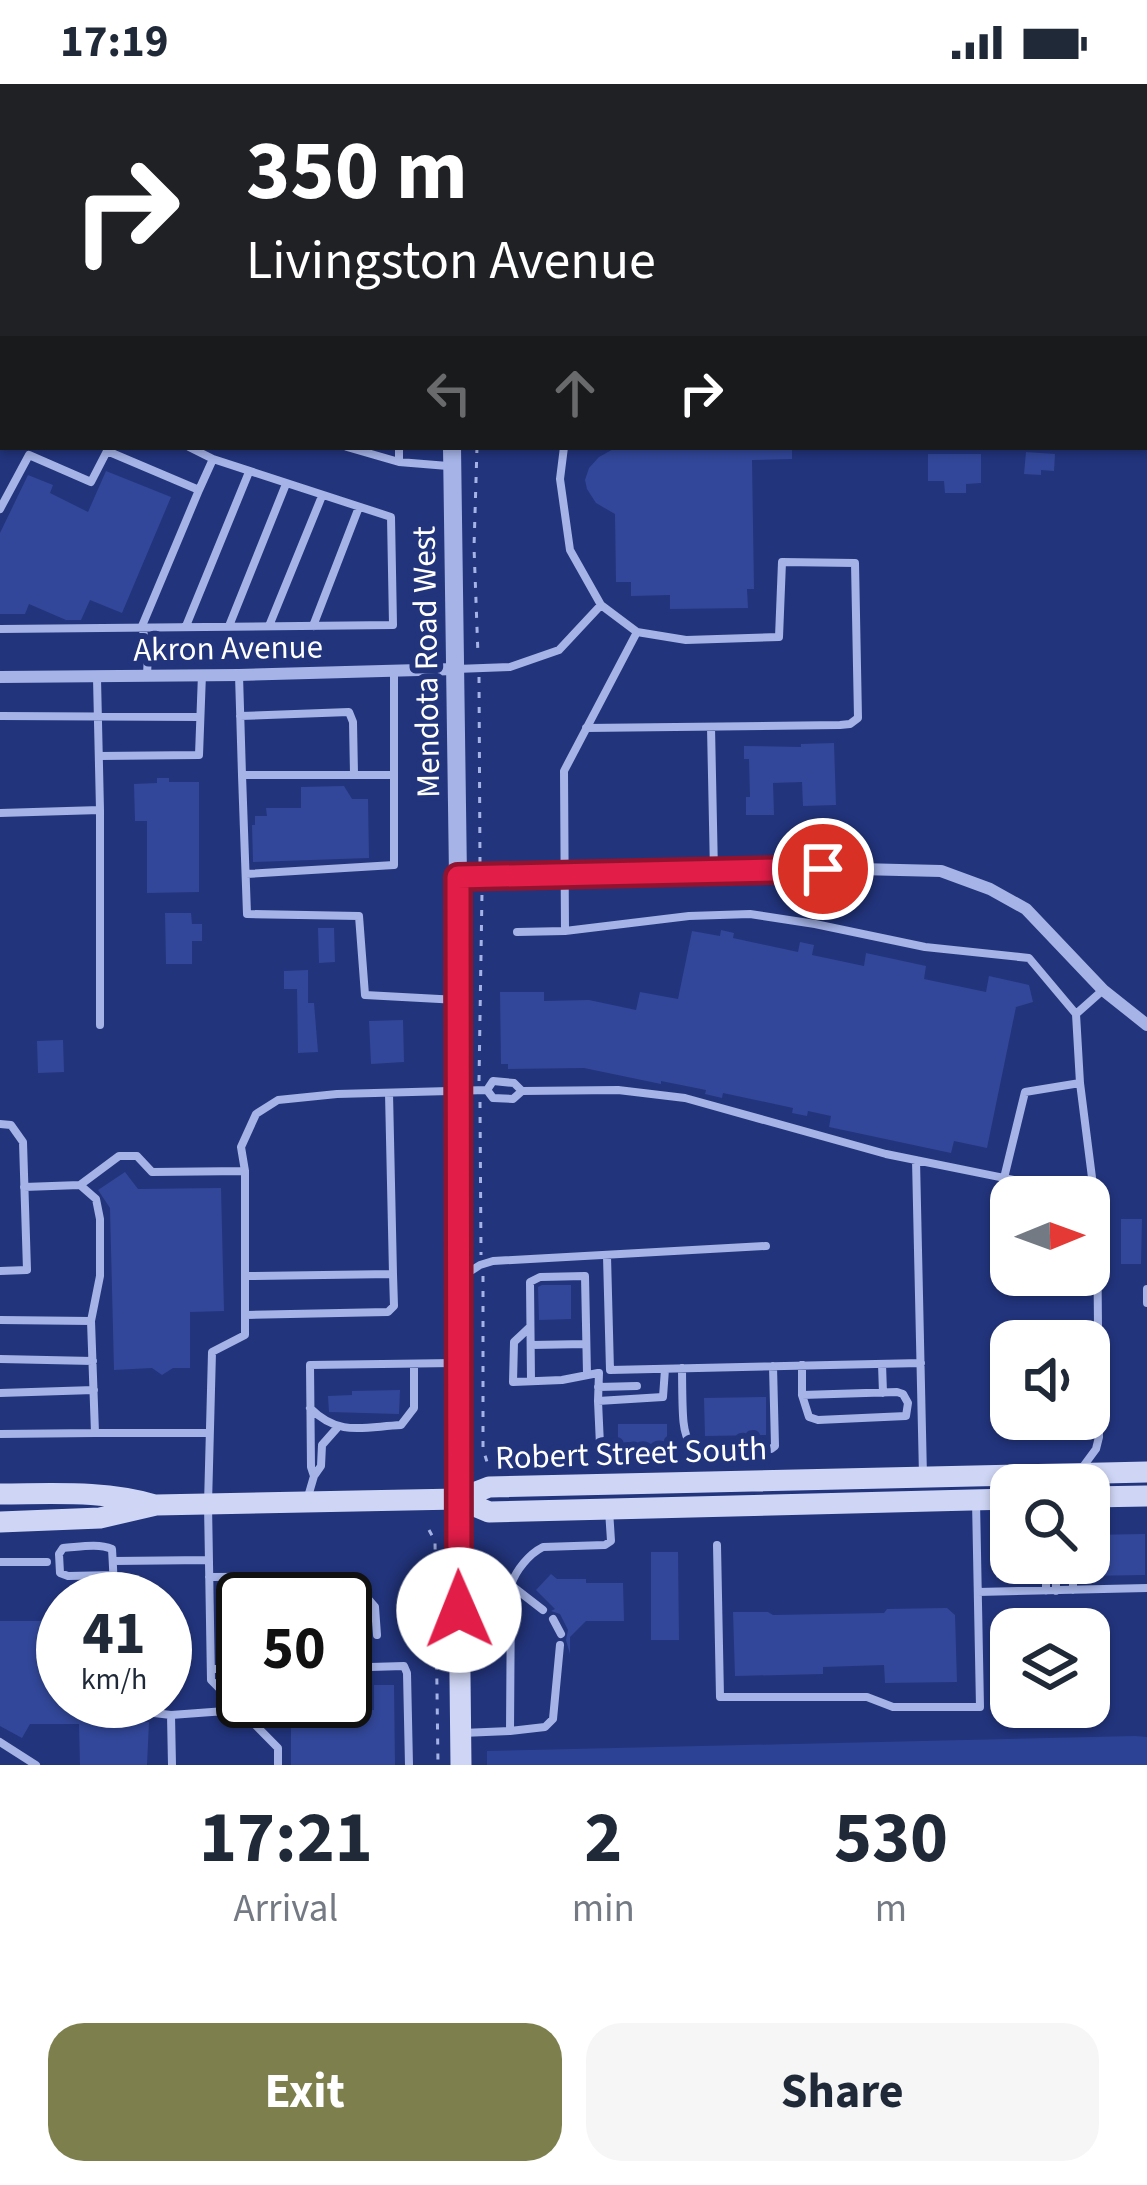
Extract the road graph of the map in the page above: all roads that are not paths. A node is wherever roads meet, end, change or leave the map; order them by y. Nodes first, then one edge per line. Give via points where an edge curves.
1 (103, 450) edge
2 (105, 450) edge
3 (195, 450) edge
4 (357, 450) edge
5 (399, 450) edge
6 (564, 450) edge
7 (31, 451) edge
8 (452, 457) edge
9 (213, 459) junction
10 (399, 462) junction
11 (249, 472) junction
12 (286, 484) junction
13 (199, 490) junction
14 (322, 496) junction
15 (359, 507) junction
16 (0, 508) edge
17 (601, 605) junction
18 (142, 626) junction
19 (186, 626) junction
20 (229, 626) junction
21 (268, 626) junction
22 (313, 626) junction
23 (0, 629) edge
24 (637, 632) junction
25 (394, 670) junction
26 (456, 670) junction
27 (202, 674) junction
28 (147, 675) junction
29 (239, 675) junction
30 (97, 676) junction
31 (0, 677) edge
32 (0, 716) edge
33 (240, 716) junction
34 (200, 717) junction
35 (98, 718) junction
36 (586, 728) junction
37 (711, 728) junction
38 (99, 756) junction
39 (242, 775) junction
40 (354, 775) junction
41 (394, 775) junction
42 (100, 810) junction
43 (0, 813) edge
44 (714, 872) junction
45 (246, 874) junction
46 (564, 875) junction
47 (458, 877) junction
48 (565, 931) junction
49 (517, 932) dead end
50 (1102, 990) junction
51 (458, 1000) junction
52 (1076, 1013) junction
53 (100, 1025) dead end
54 (1147, 1025) edge
55 (1080, 1083) junction
56 (487, 1090) junction
57 (521, 1091) junction
58 (388, 1093) junction
59 (458, 1093) junction
60 (0, 1124) edge
61 (916, 1160) junction
62 (245, 1171) junction
63 (994, 1176) edge
64 (1004, 1176) edge
65 (1087, 1176) edge
66 (80, 1184) junction
67 (24, 1186) junction
68 (766, 1246) dead end
69 (607, 1256) junction
70 (0, 1270) edge
71 (393, 1274) junction
72 (247, 1276) junction
73 (457, 1280) junction
74 (1147, 1288) edge
75 (1094, 1296) edge
76 (1147, 1304) edge
77 (247, 1315) junction
78 (0, 1320) edge
79 (91, 1321) junction
80 (531, 1327) junction
81 (586, 1344) junction
82 (531, 1345) junction
83 (0, 1358) edge
84 (92, 1361) junction
85 (458, 1363) junction
86 (921, 1363) junction
87 (414, 1364) junction
88 (882, 1364) junction
89 (802, 1365) junction
90 (773, 1366) junction
91 (682, 1368) junction
92 (665, 1369) junction
93 (610, 1370) junction
94 (592, 1374) junction
95 (531, 1381) junction
96 (665, 1385) junction
97 (638, 1386) dead end
98 (650, 1386) dead end
99 (598, 1387) junction
100 (94, 1390) junction
101 (883, 1393) junction
102 (0, 1394) edge
103 (802, 1395) junction
104 (598, 1401) junction
105 (310, 1408) junction
106 (337, 1428) junction
107 (95, 1433) junction
108 (209, 1433) junction
109 (0, 1434) edge
110 (600, 1444) dead end
111 (1085, 1464) edge
112 (1147, 1472) edge
113 (1110, 1473) edge
114 (990, 1474) edge
115 (314, 1476) junction
116 (923, 1476) junction
117 (990, 1482) edge
118 (0, 1494) edge
119 (1147, 1496) edge
120 (1110, 1497) edge
121 (458, 1499) junction
122 (976, 1500) junction
123 (990, 1500) edge
124 (307, 1501) junction
125 (900, 1502) junction
126 (208, 1504) junction
127 (155, 1505) junction
128 (609, 1508) junction
129 (0, 1522) edge
130 (717, 1545) dead end
131 (209, 1560) junction
132 (113, 1561) junction
133 (0, 1562) edge
134 (47, 1562) dead end
135 (61, 1572) edge
136 (114, 1572) edge
137 (209, 1577) junction
138 (216, 1577) edge
139 (1050, 1584) edge
140 (1052, 1584) edge
141 (1073, 1584) edge
142 (511, 1585) junction
143 (1147, 1588) edge
144 (1073, 1590) junction
145 (1051, 1591) junction
146 (978, 1592) junction
147 (372, 1603) edge
148 (543, 1610) dead end
149 (553, 1619) dead end
150 (561, 1634) dead end
151 (376, 1635) dead end
152 (560, 1646) dead end
153 (372, 1666) edge
154 (211, 1670) junction
155 (216, 1670) edge
156 (216, 1685) edge
157 (171, 1728) edge
158 (258, 1728) edge
159 (510, 1731) junction
160 (461, 1733) junction
161 (0, 1742) edge
162 (36, 1765) edge
163 (172, 1765) edge
164 (278, 1765) edge
165 (409, 1765) edge
166 (461, 1765) edge

1 - 7 lane via 91,482
2 - 13 lane
3 - 9 lane
4 - 10 lane
5 - 10 lane
6 - 17 lane via 570,550
7 - 16 lane
8 - 10 lane
8 - 26 street, Mendota Road West
9 - 11 lane
9 - 13 lane
11 - 12 lane
11 - 19 lane
12 - 14 lane
12 - 20 lane
13 - 18 lane
14 - 15 lane
14 - 21 lane
15 - 22 lane
15 - 22 lane via 391,517 393,625
17 - 24 lane
17 - 26 lane via 559,650 510,668
18 - 19 lane
18 - 23 lane
18 - 28 lane
19 - 20 lane
20 - 21 lane
21 - 22 lane
24 - 36 lane
24 - 37 lane via 686,640 779,637 782,562 855,563 858,718
25 - 26 street, Akron Avenue
25 - 29 street, Akron Avenue
25 - 41 lane
26 - 47 street, Mendota Road West
27 - 28 street, Akron Avenue
27 - 29 street, Akron Avenue
27 - 34 lane
28 - 30 street, Akron Avenue
29 - 33 lane
30 - 31 street, Akron Avenue
30 - 35 lane
32 - 35 lane
33 - 39 lane
33 - 40 lane via 349,712
34 - 35 lane
34 - 38 lane via 199,755
35 - 38 lane
36 - 37 lane
36 - 46 lane via 564,771
37 - 44 lane
38 - 42 lane
39 - 40 lane
39 - 45 lane
40 - 41 lane
41 - 45 lane via 394,865
42 - 43 lane
42 - 53 lane
44 - 46 street
44 - 50 street via 940,872 1026,909
45 - 51 lane via 247,914 359,916 365,995
46 - 47 street
46 - 48 lane
47 - 51 street, Mendota Road West
48 - 49 lane
48 - 52 lane via 750,914 1030,958
50 - 52 lane
50 - 54 street
51 - 59 street, Mendota Road West
52 - 55 lane
55 - 64 lane via 1025,1092
55 - 65 lane
56 - 57 lane via 513,1099
56 - 57 lane via 493,1081
56 - 59 lane
57 - 61 lane via 685,1098
58 - 59 lane
58 - 62 lane via 278,1100 256,1114 241,1147
58 - 71 lane
59 - 73 street, Mendota Road West
60 - 67 lane via 23,1142
61 - 63 lane
61 - 86 lane
62 - 66 lane via 152,1172 137,1156 119,1156
62 - 72 lane
66 - 67 lane
66 - 79 lane via 96,1198 100,1219
67 - 70 lane via 27,1270
68 - 69 lane
69 - 73 lane via 487,1262
69 - 93 lane
71 - 72 lane
71 - 77 lane via 388,1312
72 - 77 lane
73 - 85 street, Mendota Road West
74 - 76 lane
75 - 111 lane via 1100,1430
77 - 108 lane via 245,1335 212,1352
78 - 79 lane
79 - 84 lane
80 - 81 lane via 533,1279 585,1276
80 - 82 lane
80 - 95 lane via 514,1342 513,1382
81 - 82 lane
81 - 94 lane
82 - 95 lane
83 - 84 lane
84 - 100 lane
85 - 87 lane
85 - 121 street, Mendota Road West
86 - 88 lane
86 - 116 lane
87 - 105 lane via 310,1365
87 - 106 lane via 414,1408 401,1425
88 - 89 lane
88 - 101 lane
89 - 90 lane
89 - 103 lane
90 - 91 lane
90 - 91 lane via 775,1446 701,1453 683,1430
91 - 92 lane
92 - 93 lane
92 - 96 lane
93 - 94 lane
94 - 95 lane
94 - 99 lane
96 - 98 lane
96 - 104 lane via 663,1397
97 - 99 lane
99 - 104 lane
100 - 102 lane
100 - 107 lane
101 - 103 lane
101 - 103 lane via 904,1394 906,1416 818,1420
104 - 110 lane
105 - 106 lane
105 - 115 lane
106 - 115 lane via 322,1445
107 - 108 lane
107 - 109 lane
108 - 126 lane
112 - 113 main road, Robert Street South
114 - 116 main road, Robert Street South
115 - 124 lane
116 - 121 main road, Robert Street South via 489,1487
116 - 125 main road
117 - 122 main road
118 - 127 main road via 100,1494
119 - 120 main road
121 - 124 main road
121 - 128 main road, Robert Street South via 489,1512
121 - 160 main road
122 - 123 main road, Robert Street South
122 - 125 main road, Robert Street South
122 - 146 lane
124 - 126 main road
125 - 128 main road, Robert Street South
126 - 127 main road
126 - 131 lane
127 - 129 main road via 100,1518
128 - 142 lane via 610,1541 543,1547
130 - 146 lane via 720,1697 980,1706
131 - 132 lane
131 - 137 lane
132 - 135 lane via 108,1546 63,1548
132 - 136 lane
133 - 134 lane
137 - 138 lane
137 - 154 lane
139 - 145 lane
140 - 145 lane
141 - 144 lane
142 - 148 lane
142 - 159 lane
143 - 144 lane
144 - 145 lane
145 - 146 lane
147 - 151 lane
149 - 150 lane
152 - 159 lane via 553,1719
153 - 165 lane via 404,1666 407,1673
154 - 155 lane
154 - 156 lane
157 - 163 lane
158 - 164 lane via 278,1748
159 - 160 lane
160 - 166 main road
161 - 162 lane

